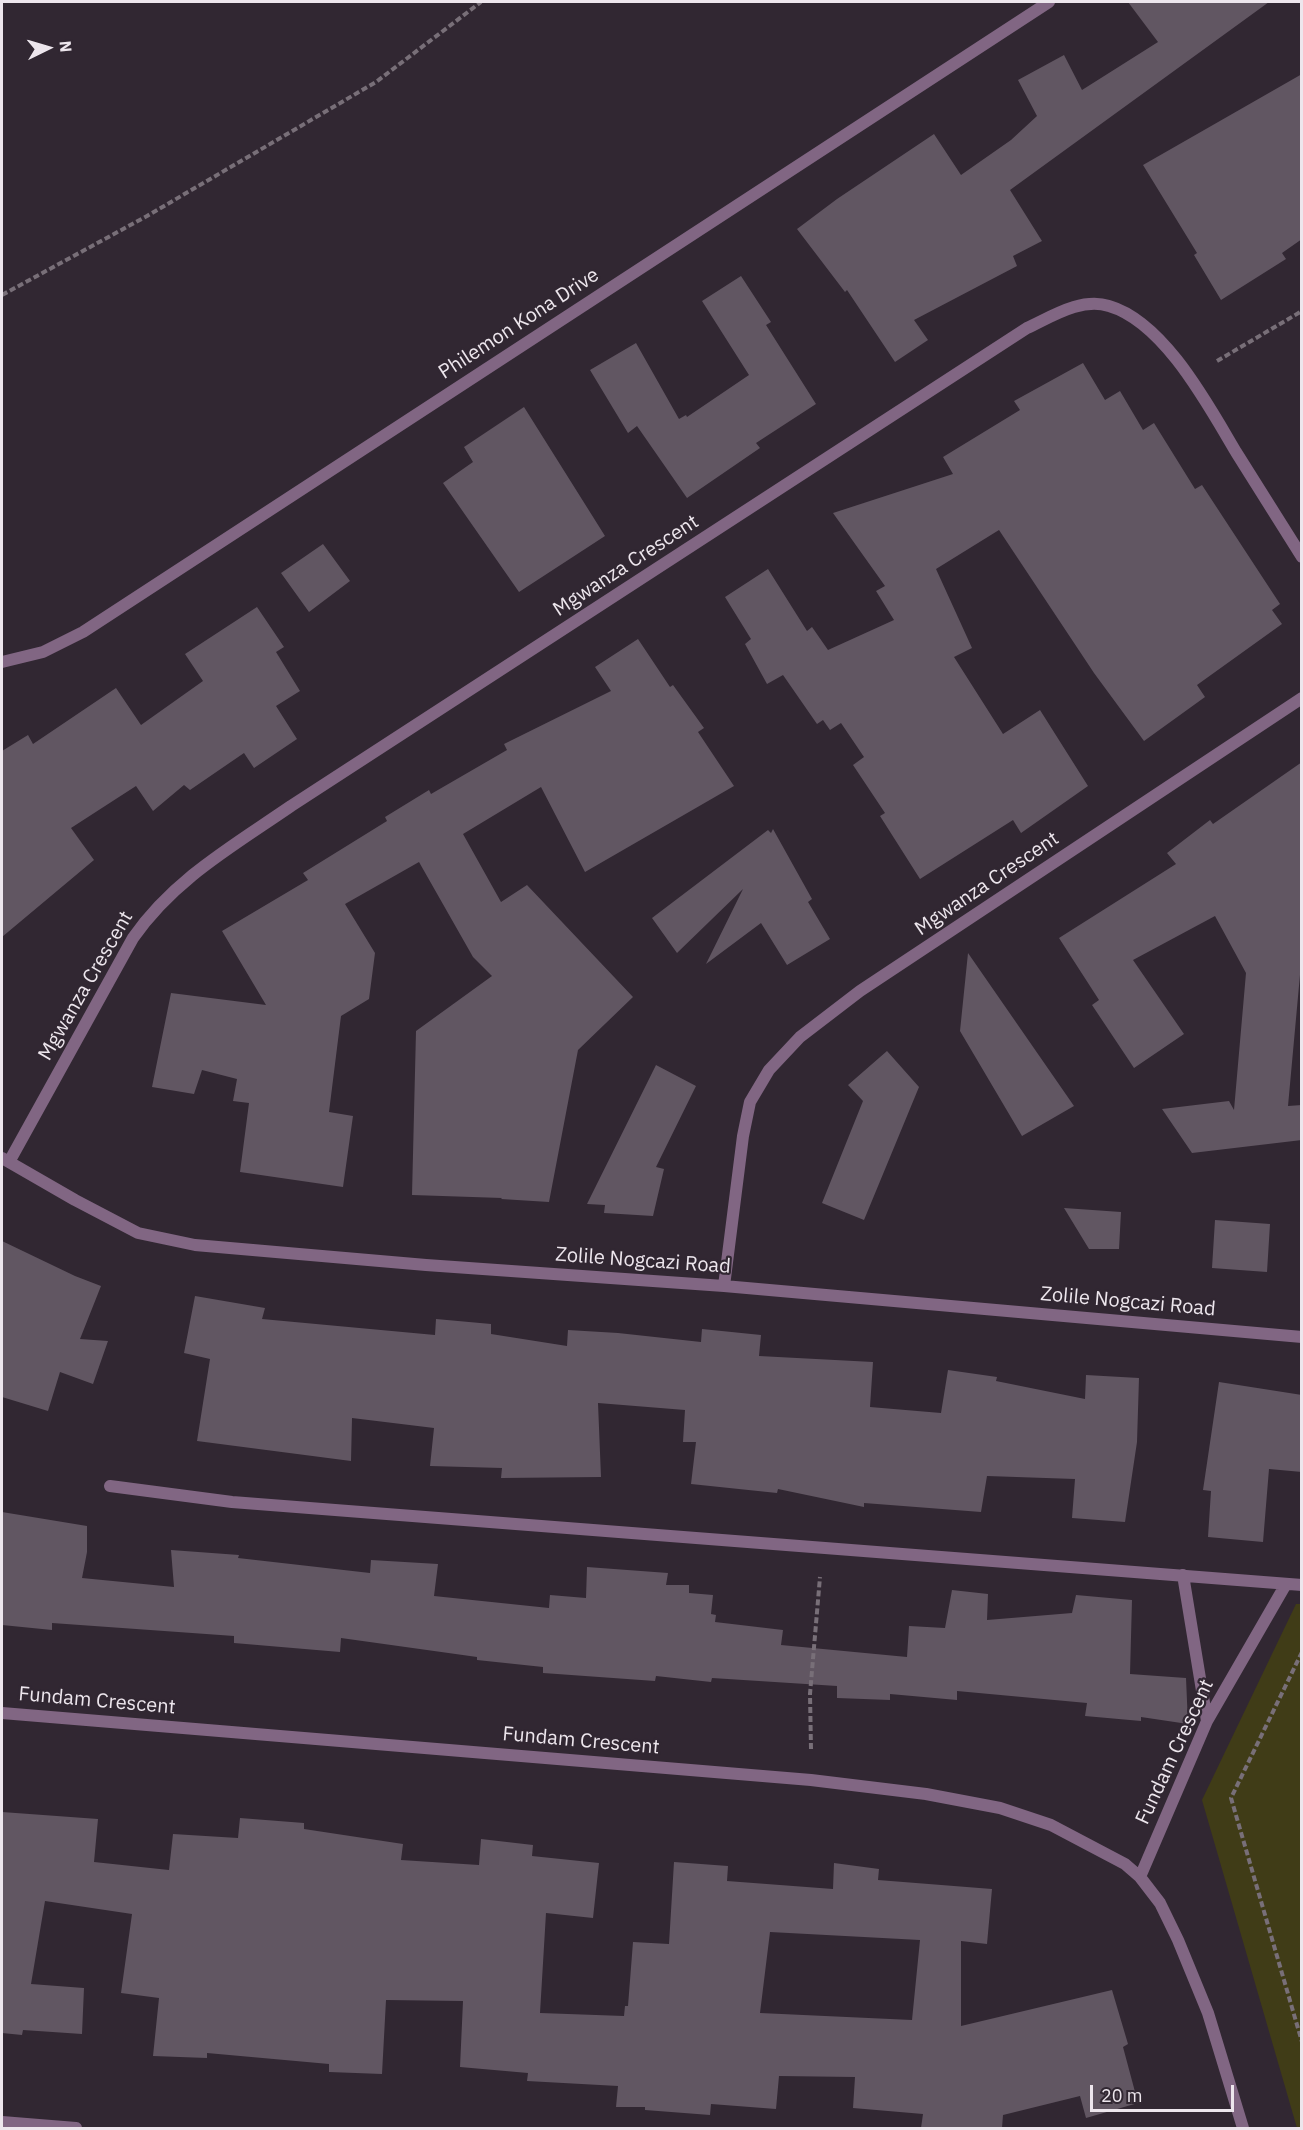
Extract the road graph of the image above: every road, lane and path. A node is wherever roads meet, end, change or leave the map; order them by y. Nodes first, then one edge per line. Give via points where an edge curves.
1 (481, 2) edge
2 (1049, 2) edge
3 (2, 295) edge
4 (1302, 311) edge
5 (1190, 376) junction
6 (1302, 557) edge
7 (2, 662) edge
8 (1302, 698) edge
9 (5, 1160) edge
10 (724, 1286) junction
11 (1302, 1337) edge
12 (110, 1486) dead end
13 (823, 1547) junction
14 (1183, 1575) junction
15 (1286, 1584) junction
16 (1302, 1585) edge
17 (1302, 1652) edge
18 (2, 1713) edge
19 (1207, 1721) junction
20 (811, 1780) junction
21 (1140, 1877) junction
22 (1302, 2042) edge
23 (2, 2122) edge
24 (76, 2128) edge
25 (1243, 2128) edge

1 - 3 path via 376,82 147,216
2 - 7 street, Philemon Kona Drive via 84,632 43,652
4 - 5 path
5 - 6 street, Mgwanza Crescent
5 - 9 street, Mgwanza Crescent via 1147,327 1108,305 1070,308 1027,328 301,800 202,868 150,914
8 - 10 street, Mgwanza Crescent via 860,991 800,1037 769,1070 750,1102
9 - 10 street, Zolile Nogcazi Road via 138,1233 195,1245
10 - 11 street, Zolile Nogcazi Road
12 - 13 street via 232,1502
13 - 14 street
13 - 20 path via 810,1694
14 - 15 street
14 - 19 street
15 - 16 street
15 - 19 street, Fundam Crescent
17 - 22 path via 1231,1798
18 - 20 street, Fundam Crescent
19 - 21 street, Fundam Crescent
20 - 21 street, Fundam Crescent via 926,1794 1000,1808 1051,1825 1125,1864
21 - 25 street, Fundam Crescent via 1160,1903 1178,1940 1203,2002
23 - 24 street

